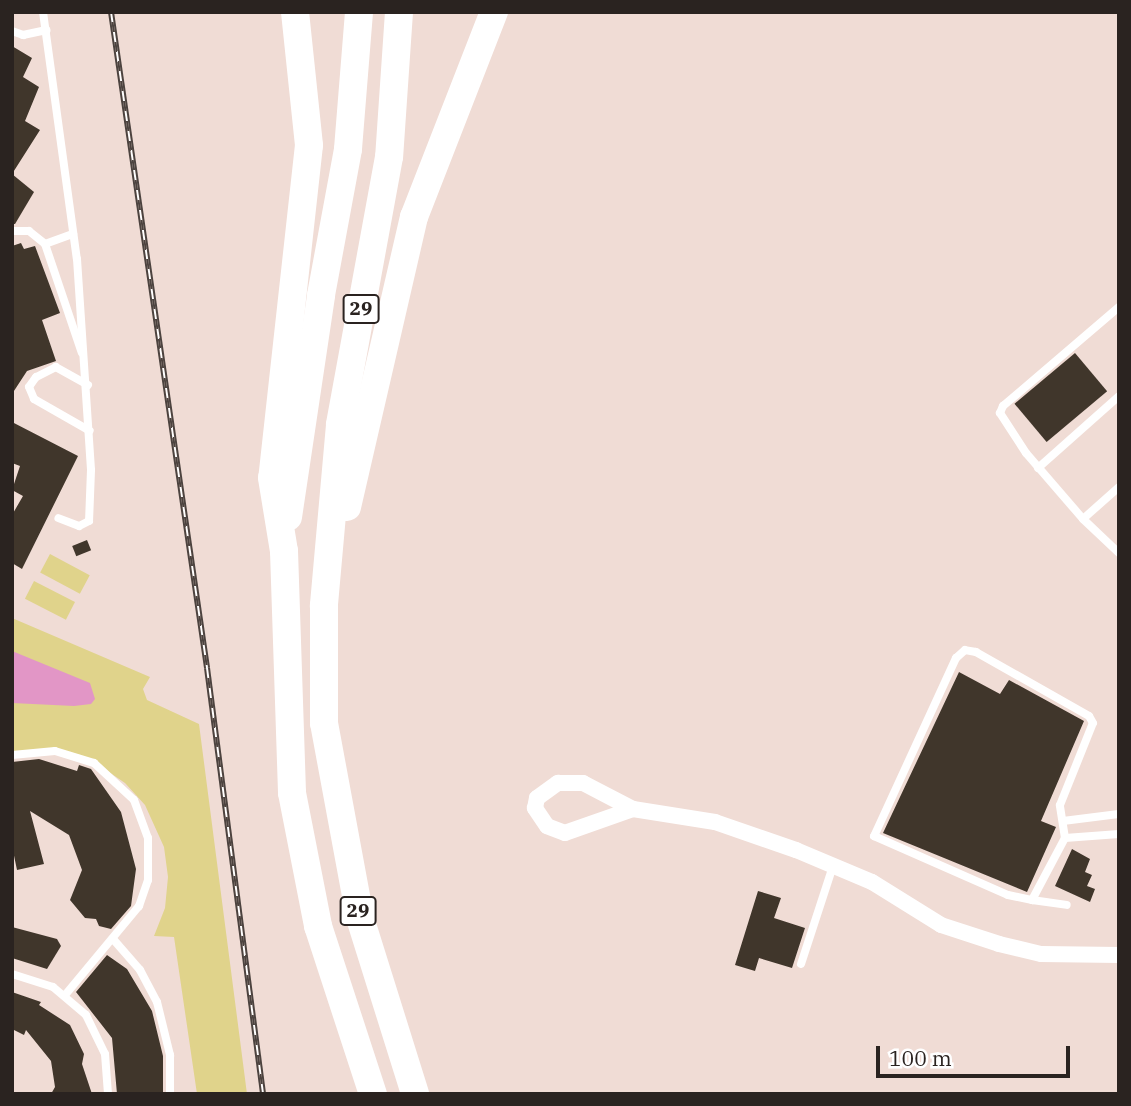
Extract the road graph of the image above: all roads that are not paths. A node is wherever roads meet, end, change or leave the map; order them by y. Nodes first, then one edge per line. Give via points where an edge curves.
1 (43, 12) edge
2 (295, 12) edge
3 (359, 12) edge
4 (399, 12) edge
5 (494, 12) edge
6 (46, 30) junction
7 (12, 31) edge
8 (12, 232) edge
9 (73, 234) junction
10 (46, 244) junction
11 (1119, 307) edge
12 (87, 369) junction
13 (88, 385) junction
14 (1119, 396) edge
15 (90, 431) junction
16 (1038, 468) junction
17 (1119, 487) edge
18 (58, 518) dead end
19 (1083, 519) junction
20 (284, 551) junction
21 (1119, 553) edge
22 (324, 606) junction
23 (12, 755) edge
24 (633, 809) junction
25 (1119, 814) edge
26 (1063, 821) junction
27 (1119, 834) edge
28 (1065, 838) junction
29 (833, 866) junction
30 (1032, 900) junction
31 (1067, 905) dead end
32 (113, 939) junction
33 (1119, 955) edge
34 (802, 964) dead end
35 (12, 974) edge
36 (65, 995) junction
37 (108, 1094) edge
38 (170, 1094) edge
39 (373, 1094) edge
40 (415, 1094) edge

1 - 6 lane
2 - 20 highway via 309,145 272,478
3 - 20 highway, 29 via 348,149 319,308
4 - 22 highway, 29 via 389,157 340,425
5 - 22 highway via 414,218
6 - 7 lane via 23,35
6 - 9 lane
8 - 10 lane via 29,231
9 - 10 lane
9 - 12 lane
10 - 12 lane
11 - 16 lane via 1003,406 1001,420
12 - 13 lane
13 - 15 lane
13 - 15 lane via 56,368 36,377 29,387 34,399
14 - 16 lane
15 - 18 lane via 89,521 79,526
16 - 19 lane
17 - 19 lane
19 - 21 lane
20 - 39 highway, 29 via 292,793 300,842 335,988
22 - 40 highway, 29 via 324,723 343,844 373,965
23 - 32 lane via 41,750 81,758 116,779 134,800 148,838 148,880 132,918
24 - 24 street via 565,833 547,826 535,808 545,790 571,781
24 - 29 street via 715,822
25 - 26 lane
26 - 28 lane
26 - 30 lane via 1060,804 1093,729 1089,716 971,649 959,653 874,836 998,891
27 - 28 lane
28 - 30 lane
29 - 33 street via 872,882 941,925 999,944 1041,954
29 - 34 lane
30 - 31 lane
32 - 36 lane
32 - 38 lane via 135,962 157,1002 170,1055
35 - 36 lane via 40,981
36 - 37 lane via 86,1015 100,1040 108,1068

